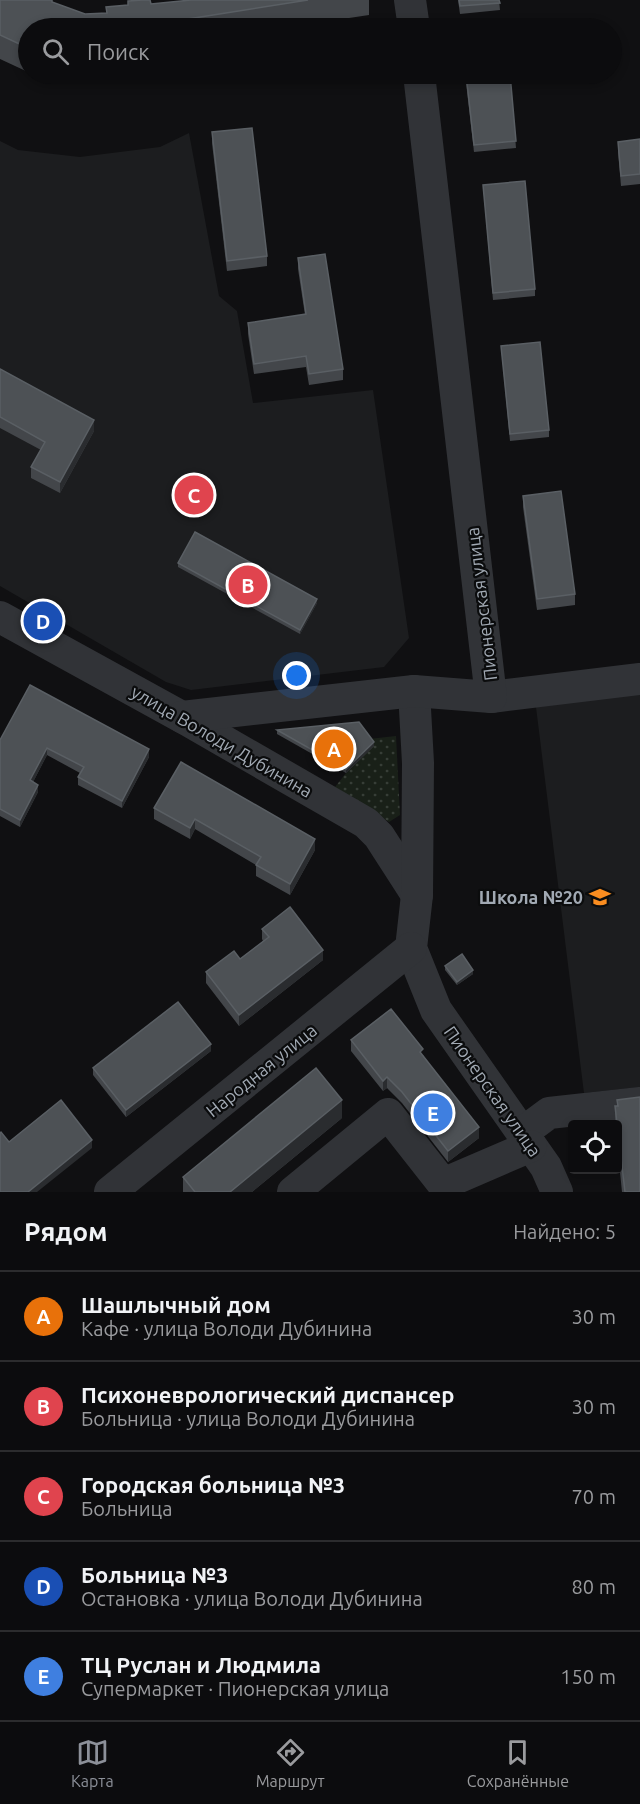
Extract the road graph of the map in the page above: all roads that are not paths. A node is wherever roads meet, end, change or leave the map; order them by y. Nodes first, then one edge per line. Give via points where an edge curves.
1 (410, 0) edge
2 (413, 18) edge
3 (420, 84) edge
4 (0, 616) edge
5 (640, 679) edge
6 (414, 691) junction
7 (491, 697) junction
8 (182, 717) junction
9 (417, 895) junction
10 (411, 948) junction
11 (640, 1103) edge
12 (527, 1139) junction
13 (110, 1192) edge
14 (293, 1192) edge
15 (557, 1192) edge

1 - 2 street
3 - 7 street, Пионерская улица
4 - 8 street, улица Володи Дубинина
5 - 7 street
6 - 7 street, Пионерская улица
6 - 8 street
6 - 9 street, Пионерская улица
8 - 9 street, улица Володи Дубинина via 366,823 379,836
9 - 10 street, Пионерская улица
10 - 12 street, Пионерская улица via 436,1010
10 - 13 street, Народная улица
11 - 12 street via 549,1113
12 - 14 street via 443,1184 388,1114
12 - 15 street, Пионерская улица

